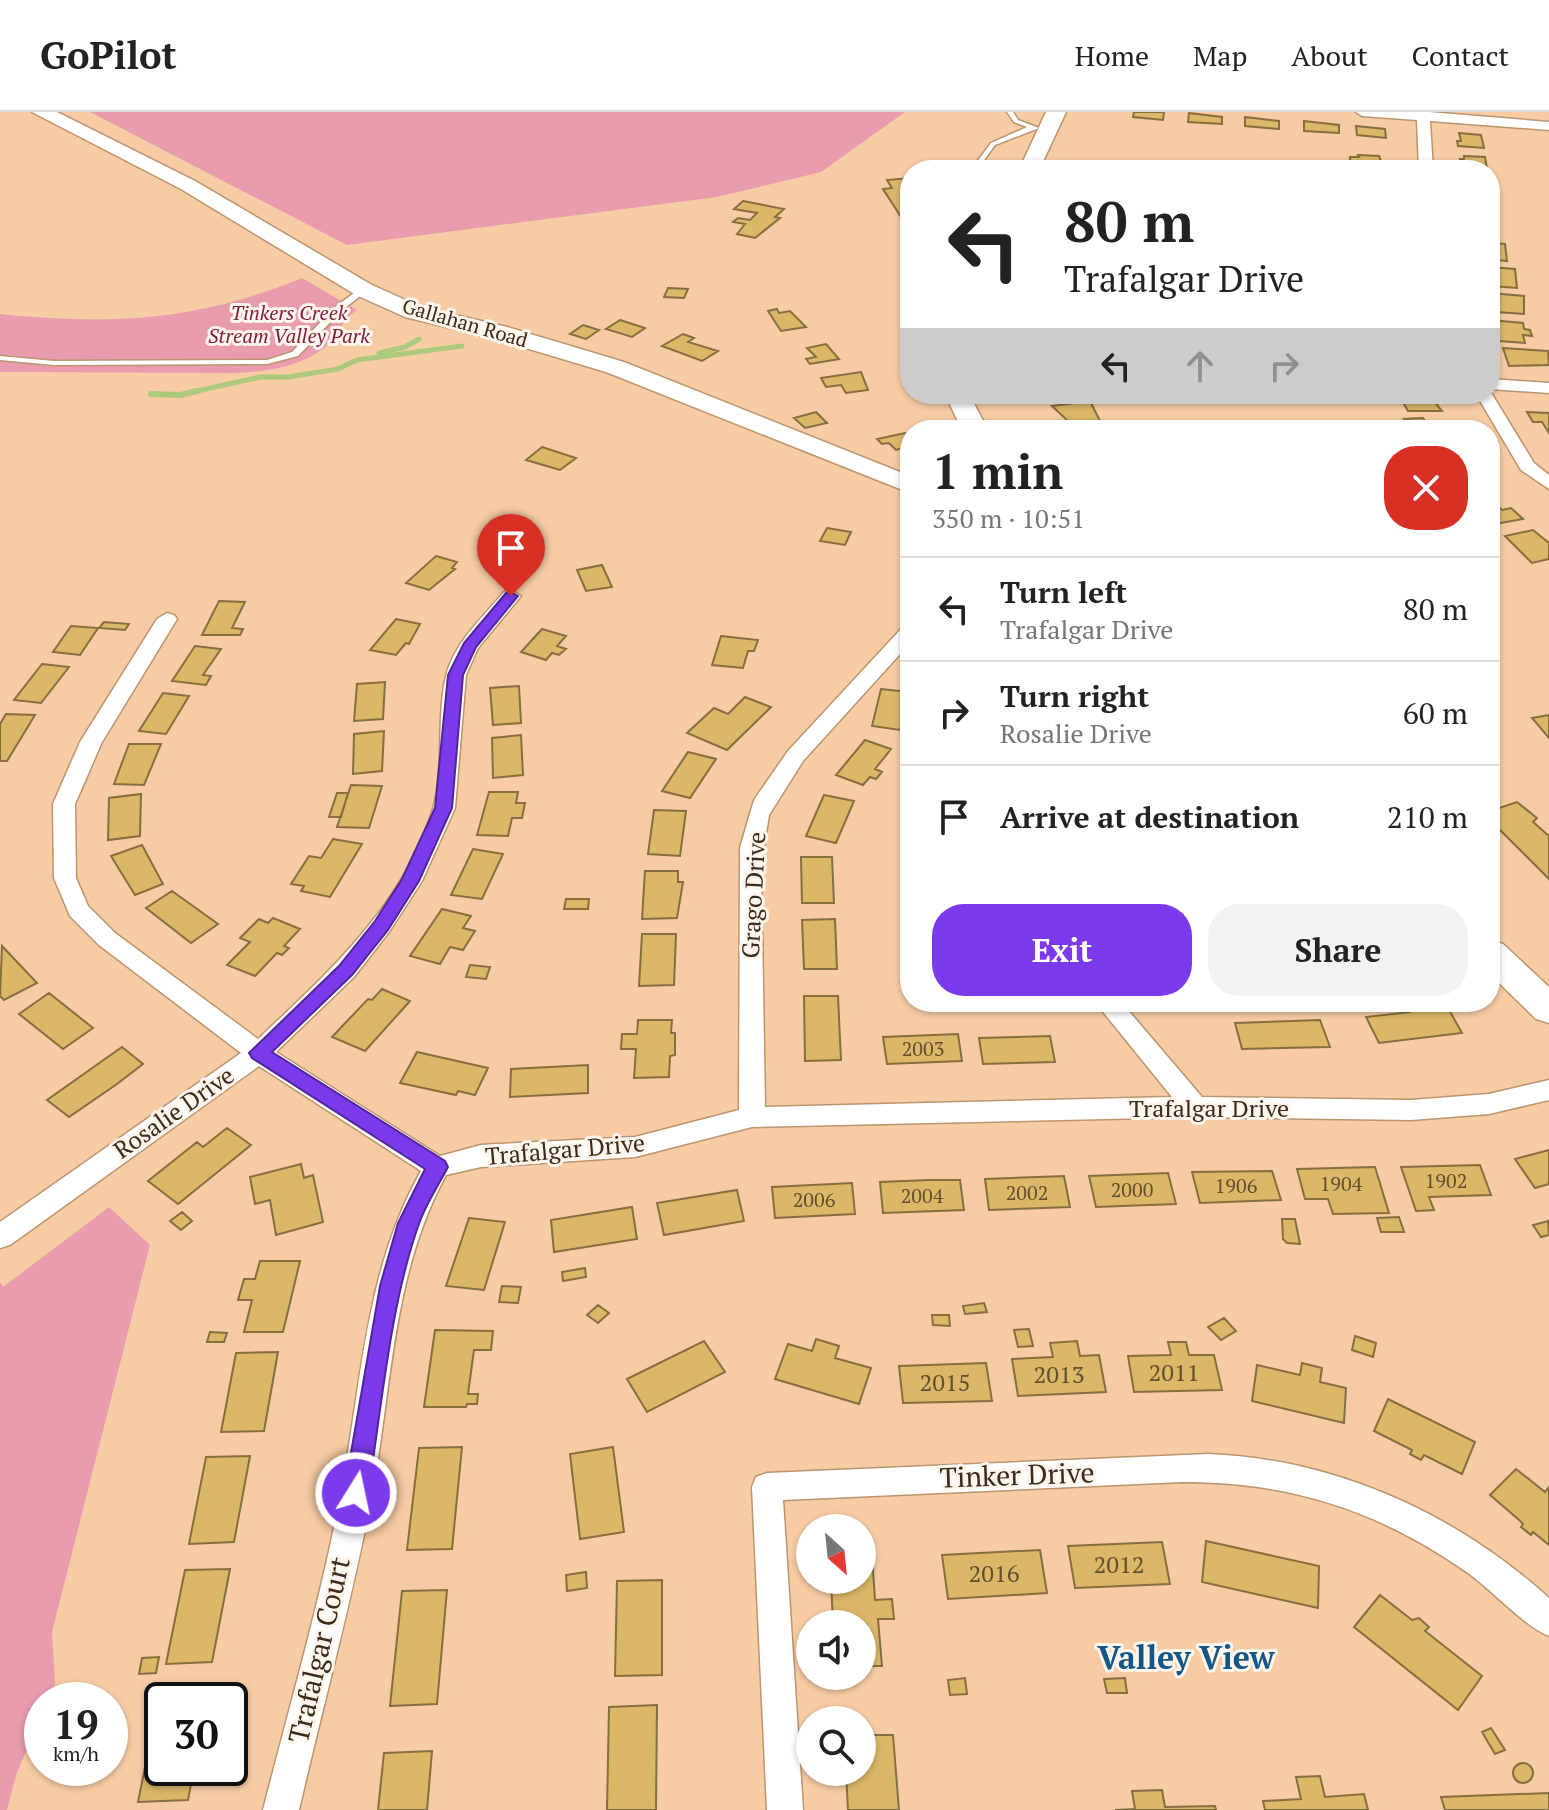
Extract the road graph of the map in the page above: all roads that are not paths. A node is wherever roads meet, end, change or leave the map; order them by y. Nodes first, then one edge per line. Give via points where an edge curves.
1 (42, 112) edge
2 (1010, 112) edge
3 (1362, 112) edge
4 (1423, 114) edge
5 (1045, 123) edge
6 (1549, 126) edge
7 (981, 160) edge
8 (1032, 160) edge
9 (1425, 160) edge
10 (364, 290) junction
11 (0, 358) edge
12 (1500, 385) edge
13 (1549, 388) edge
14 (1500, 421) edge
15 (900, 481) edge
16 (1549, 484) edge
17 (511, 596) dead end
18 (167, 619) dead end
19 (900, 644) edge
20 (1500, 962) edge
21 (1549, 1009) edge
22 (1115, 1012) edge
23 (259, 1053) junction
24 (1549, 1090) edge
25 (1195, 1107) junction
26 (752, 1117) junction
27 (437, 1167) junction
28 (0, 1237) edge
29 (1549, 1620) edge
30 (281, 1810) edge
31 (785, 1810) edge

1 - 10 street, Gallahan Road via 188,185
2 - 5 lane via 1016,121
3 - 4 street
4 - 6 street
4 - 9 street
5 - 7 lane via 993,144
5 - 8 street
10 - 11 lane via 295,354 267,362 54,363
10 - 15 street, Gallahan Road via 413,312 615,367
12 - 13 street
14 - 16 street via 1527,466
17 - 23 street, Rosalie Drive via 469,646 456,675 444,808 411,881 345,971
18 - 23 street via 91,742 64,804 65,878 78,910 107,939
19 - 26 street, Grago Drive via 782,773 763,803 753,838 751,882
20 - 21 street
22 - 25 street
23 - 27 street
23 - 28 street, Rosalie Drive
24 - 25 street, Trafalgar Drive via 1489,1104 1411,1110
25 - 26 street, Trafalgar Drive
26 - 27 street, Trafalgar Drive via 635,1147 481,1156
27 - 30 street, Trafalgar Court via 408,1223 391,1286 356,1493
29 - 31 street, Tinker Drive via 1516,1587 1436,1535 1386,1509 1288,1476 1211,1467 767,1487

